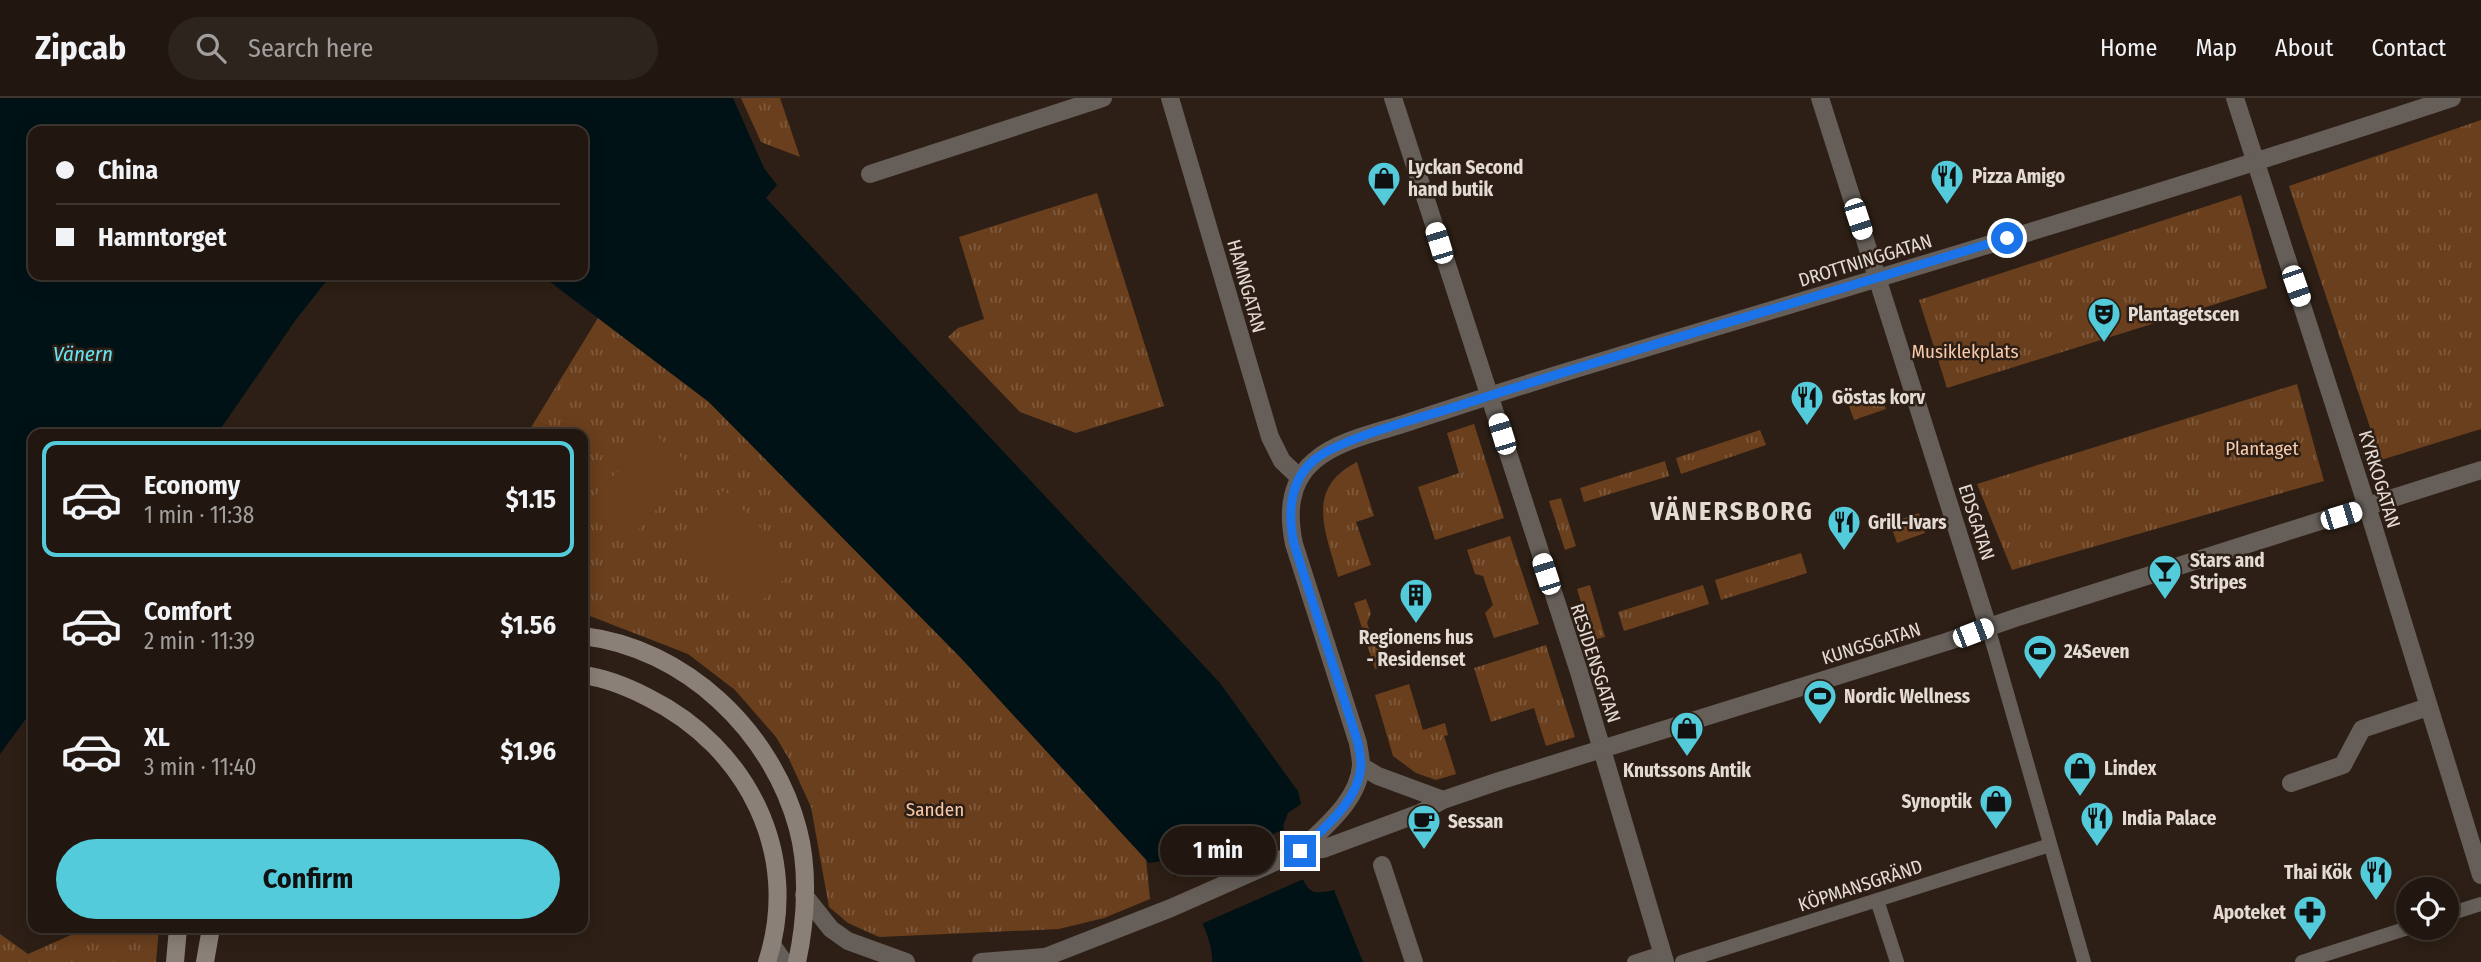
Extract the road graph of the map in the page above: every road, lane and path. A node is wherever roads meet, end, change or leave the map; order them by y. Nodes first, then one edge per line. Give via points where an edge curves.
1 (1103, 98) edge
2 (1170, 98) edge
3 (1393, 98) edge
4 (1820, 98) edge
5 (2235, 98) edge
6 (2452, 98) edge
7 (2255, 160) junction
8 (870, 174) dead end
9 (1877, 279) junction
10 (1490, 395) junction
11 (2481, 470) edge
12 (1300, 478) junction
13 (2367, 507) junction
14 (1988, 627) junction
15 (588, 637) edge
16 (588, 676) edge
17 (2428, 707) junction
18 (1601, 748) junction
19 (1361, 766) junction
20 (2291, 783) dead end
21 (1443, 800) junction
22 (2050, 845) junction
23 (1300, 851) junction
24 (1382, 865) dead end
25 (2481, 875) edge
26 (804, 895) junction
27 (1877, 900) junction
28 (2481, 904) edge
29 (2459, 911) edge
30 (2396, 932) edge
31 (178, 933) edge
32 (210, 933) edge
33 (770, 954) edge
34 (1663, 957) edge
35 (1039, 959) edge
36 (175, 962) edge
37 (205, 962) edge
38 (783, 962) edge
39 (797, 962) edge
40 (906, 962) edge
41 (981, 962) edge
42 (1414, 962) edge
43 (1634, 962) edge
44 (1682, 962) edge
45 (1897, 962) edge
46 (2084, 962) edge
47 (2302, 962) edge

1 - 8 street
2 - 12 street, HAMNGATAN via 1270,437 1282,461
3 - 10 street, RESIDENSGATAN
4 - 9 street, EDSGATAN
5 - 7 street, KYRKOGATAN
6 - 7 street, DROTTNINGGATAN
7 - 9 street, DROTTNINGGATAN
7 - 13 street, KYRKOGATAN
9 - 10 street, DROTTNINGGATAN
9 - 14 street, EDSGATAN
10 - 12 street, DROTTNINGGATAN via 1351,441 1312,461
10 - 18 street, RESIDENSGATAN
11 - 13 street, KUNGSGATAN
12 - 19 street via 1289,519 1294,544 1358,743
13 - 14 street, KUNGSGATAN
13 - 17 street, KYRKOGATAN
14 - 18 street, KUNGSGATAN
14 - 22 street, EDSGATAN
15 - 26 main road via 662,661 706,690 745,726 787,797 804,862
16 - 33 main road via 632,689 692,725 719,750 753,794 777,869
17 - 20 street via 2362,729 2343,765
17 - 25 street, KYRKOGATAN
18 - 21 street, KUNGSGATAN
18 - 34 street, RESIDENSGATAN
19 - 21 street via 1388,781
19 - 23 street via 1338,814
21 - 23 street, KUNGSGATAN via 1356,837
22 - 27 street, KÖPMANSGRÄND
22 - 46 street, EDSGATAN
23 - 35 street
24 - 42 street
26 - 39 main road
26 - 40 street via 831,929 848,941
27 - 44 street, KÖPMANSGRÄND
27 - 45 street
28 - 29 street
30 - 47 street
31 - 36 main road
32 - 37 main road
33 - 38 street
34 - 43 street
35 - 41 street

